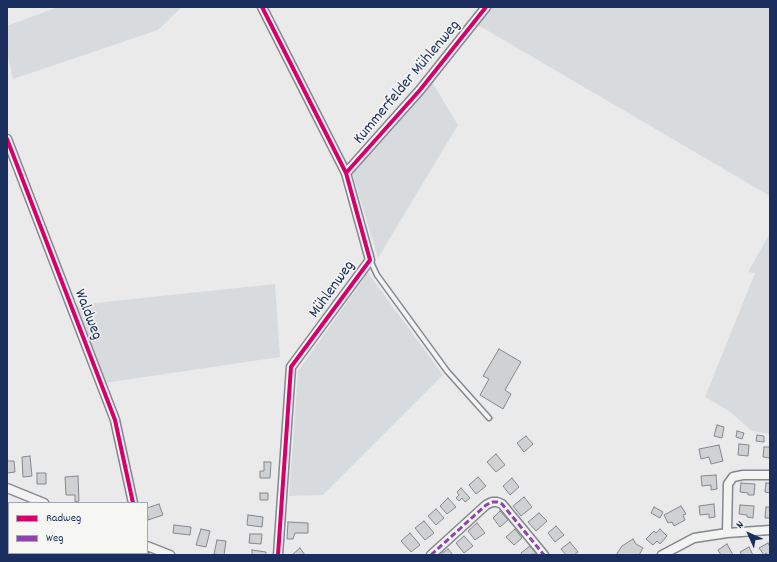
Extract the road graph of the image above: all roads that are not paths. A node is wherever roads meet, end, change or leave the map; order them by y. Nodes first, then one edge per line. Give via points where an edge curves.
1 (262, 7) edge
2 (486, 7) edge
3 (7, 139) edge
4 (346, 173) junction
5 (370, 260) junction
6 (489, 418) dead end
7 (770, 475) edge
8 (7, 488) edge
9 (42, 502) edge
10 (133, 502) edge
11 (770, 530) edge
12 (727, 533) junction
13 (148, 546) edge
14 (170, 555) edge
15 (278, 555) edge
16 (431, 555) edge
17 (544, 555) edge
18 (662, 555) edge

1 - 4 street, Mühlenweg
2 - 4 street, Kummerfelder Mühlenweg via 420,90
3 - 10 street, Waldweg via 115,420
4 - 5 street, Mühlenweg
5 - 6 lane via 377,275 447,371
5 - 15 street, Mühlenweg via 291,367
7 - 12 street via 743,475 734,477 728,484
8 - 9 street
11 - 12 street
12 - 18 street via 694,538
13 - 14 street
16 - 17 street via 486,505 497,502 502,504

